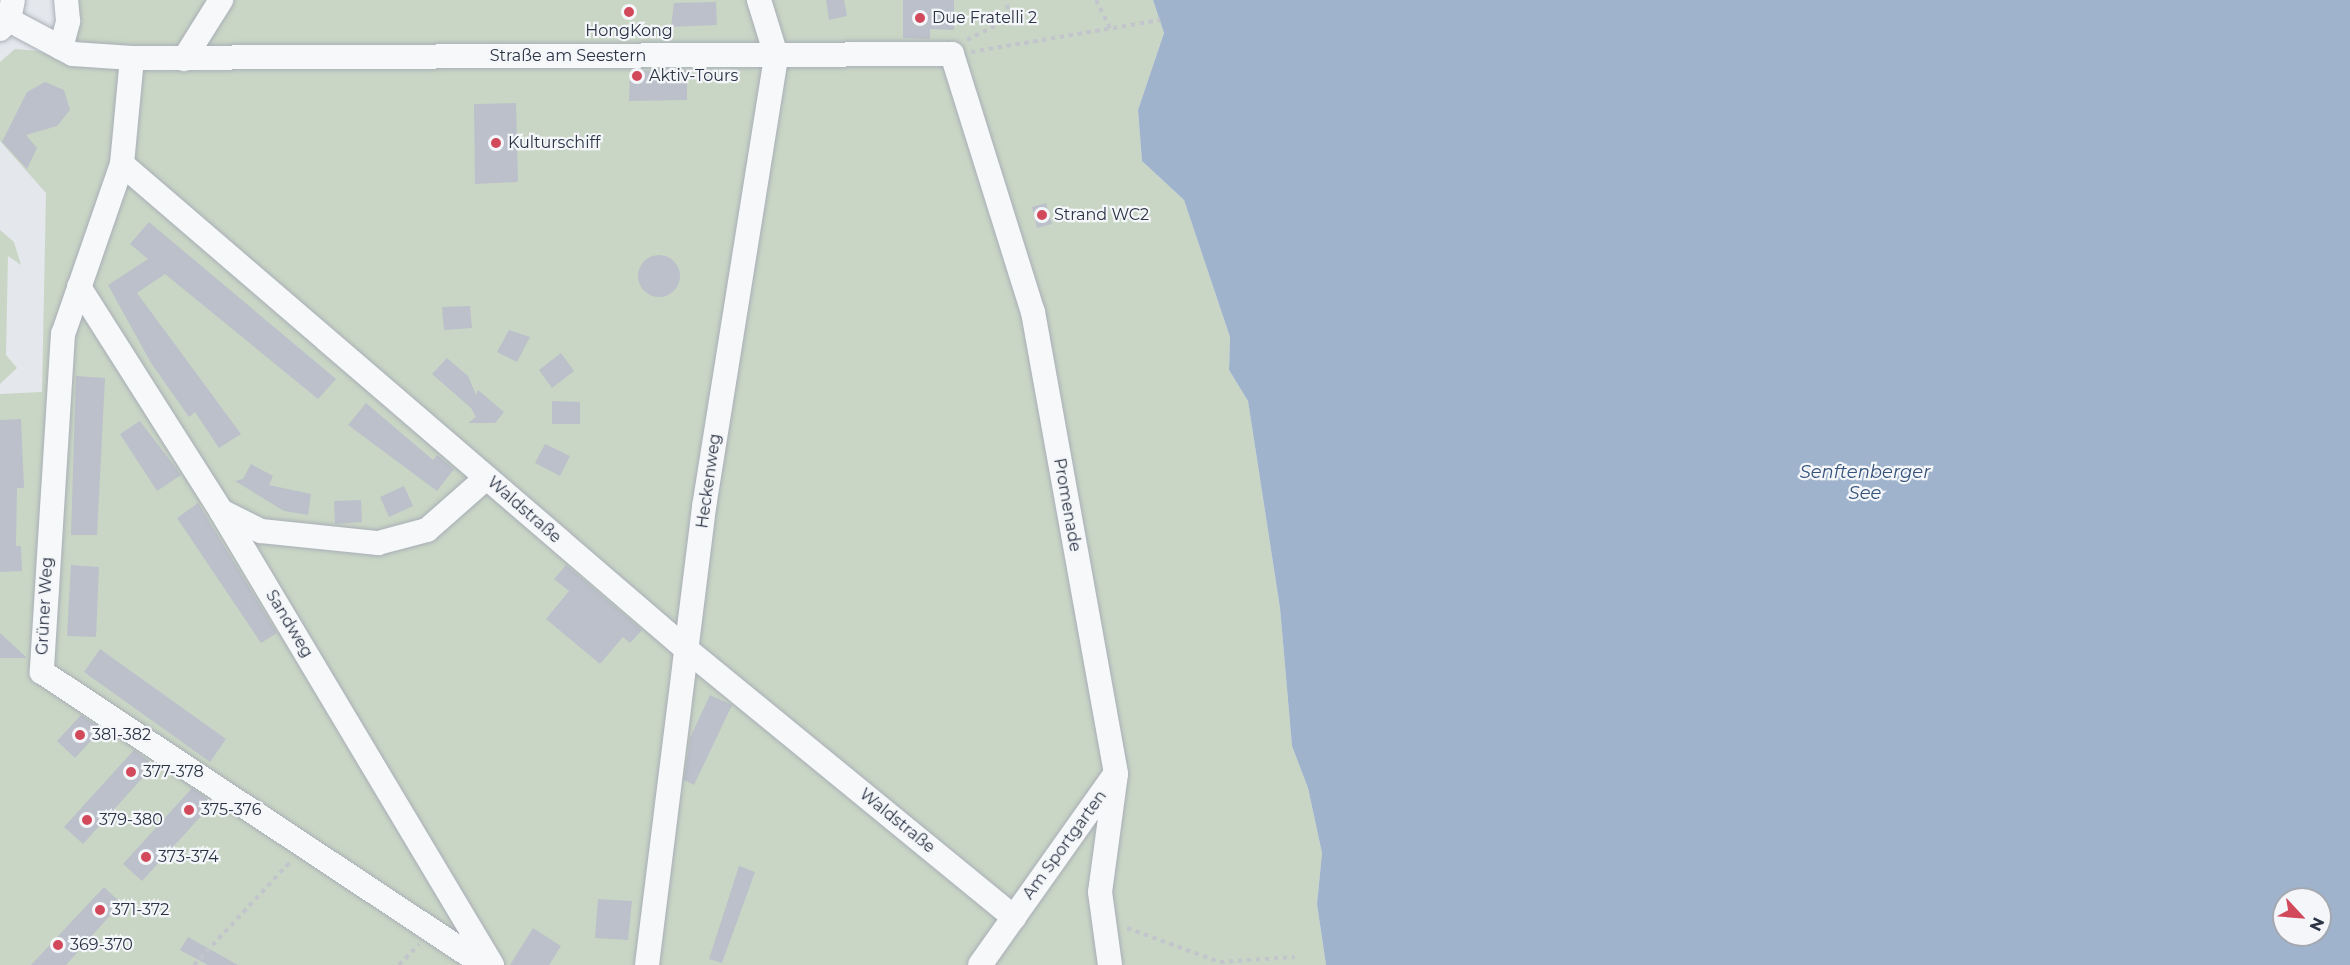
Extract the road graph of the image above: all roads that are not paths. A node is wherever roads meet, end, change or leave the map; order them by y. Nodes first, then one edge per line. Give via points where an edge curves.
1 (66, 0) edge
2 (221, 0) edge
3 (759, 0) edge
4 (7, 16) edge
5 (958, 48) joint
6 (67, 51) junction
7 (776, 55) junction
8 (132, 58) junction
9 (184, 59) junction
10 (122, 164) junction
11 (79, 287) junction
12 (486, 478) junction
13 (221, 511) junction
14 (686, 649) junction
15 (1116, 774) junction
16 (1014, 917) junction
17 (484, 965) edge
18 (492, 965) edge
19 (646, 965) edge
20 (980, 965) edge
21 (1110, 965) edge

1 - 6 street
2 - 9 street
3 - 7 street, Heckenweg
4 - 6 street
5 - 7 street, Straße am Seestern
5 - 15 street, Promenade via 1033,312
6 - 8 street, Straße am Seestern
7 - 9 street, Straße am Seestern
7 - 14 street, Heckenweg
8 - 9 street, Straße am Seestern
8 - 10 street
10 - 11 street, Grüner Weg
10 - 12 street, Waldstraße
11 - 13 street, Sandweg
11 - 17 street, Grüner Weg via 63,333 42,672
12 - 13 street via 427,530 378,543 261,531
12 - 14 street, Waldstraße
13 - 18 street, Sandweg
14 - 16 street, Waldstraße
14 - 19 street, Heckenweg
15 - 16 street, Am Sportgarten
15 - 21 street, Promenade via 1100,892
16 - 20 street, Am Sportgarten

